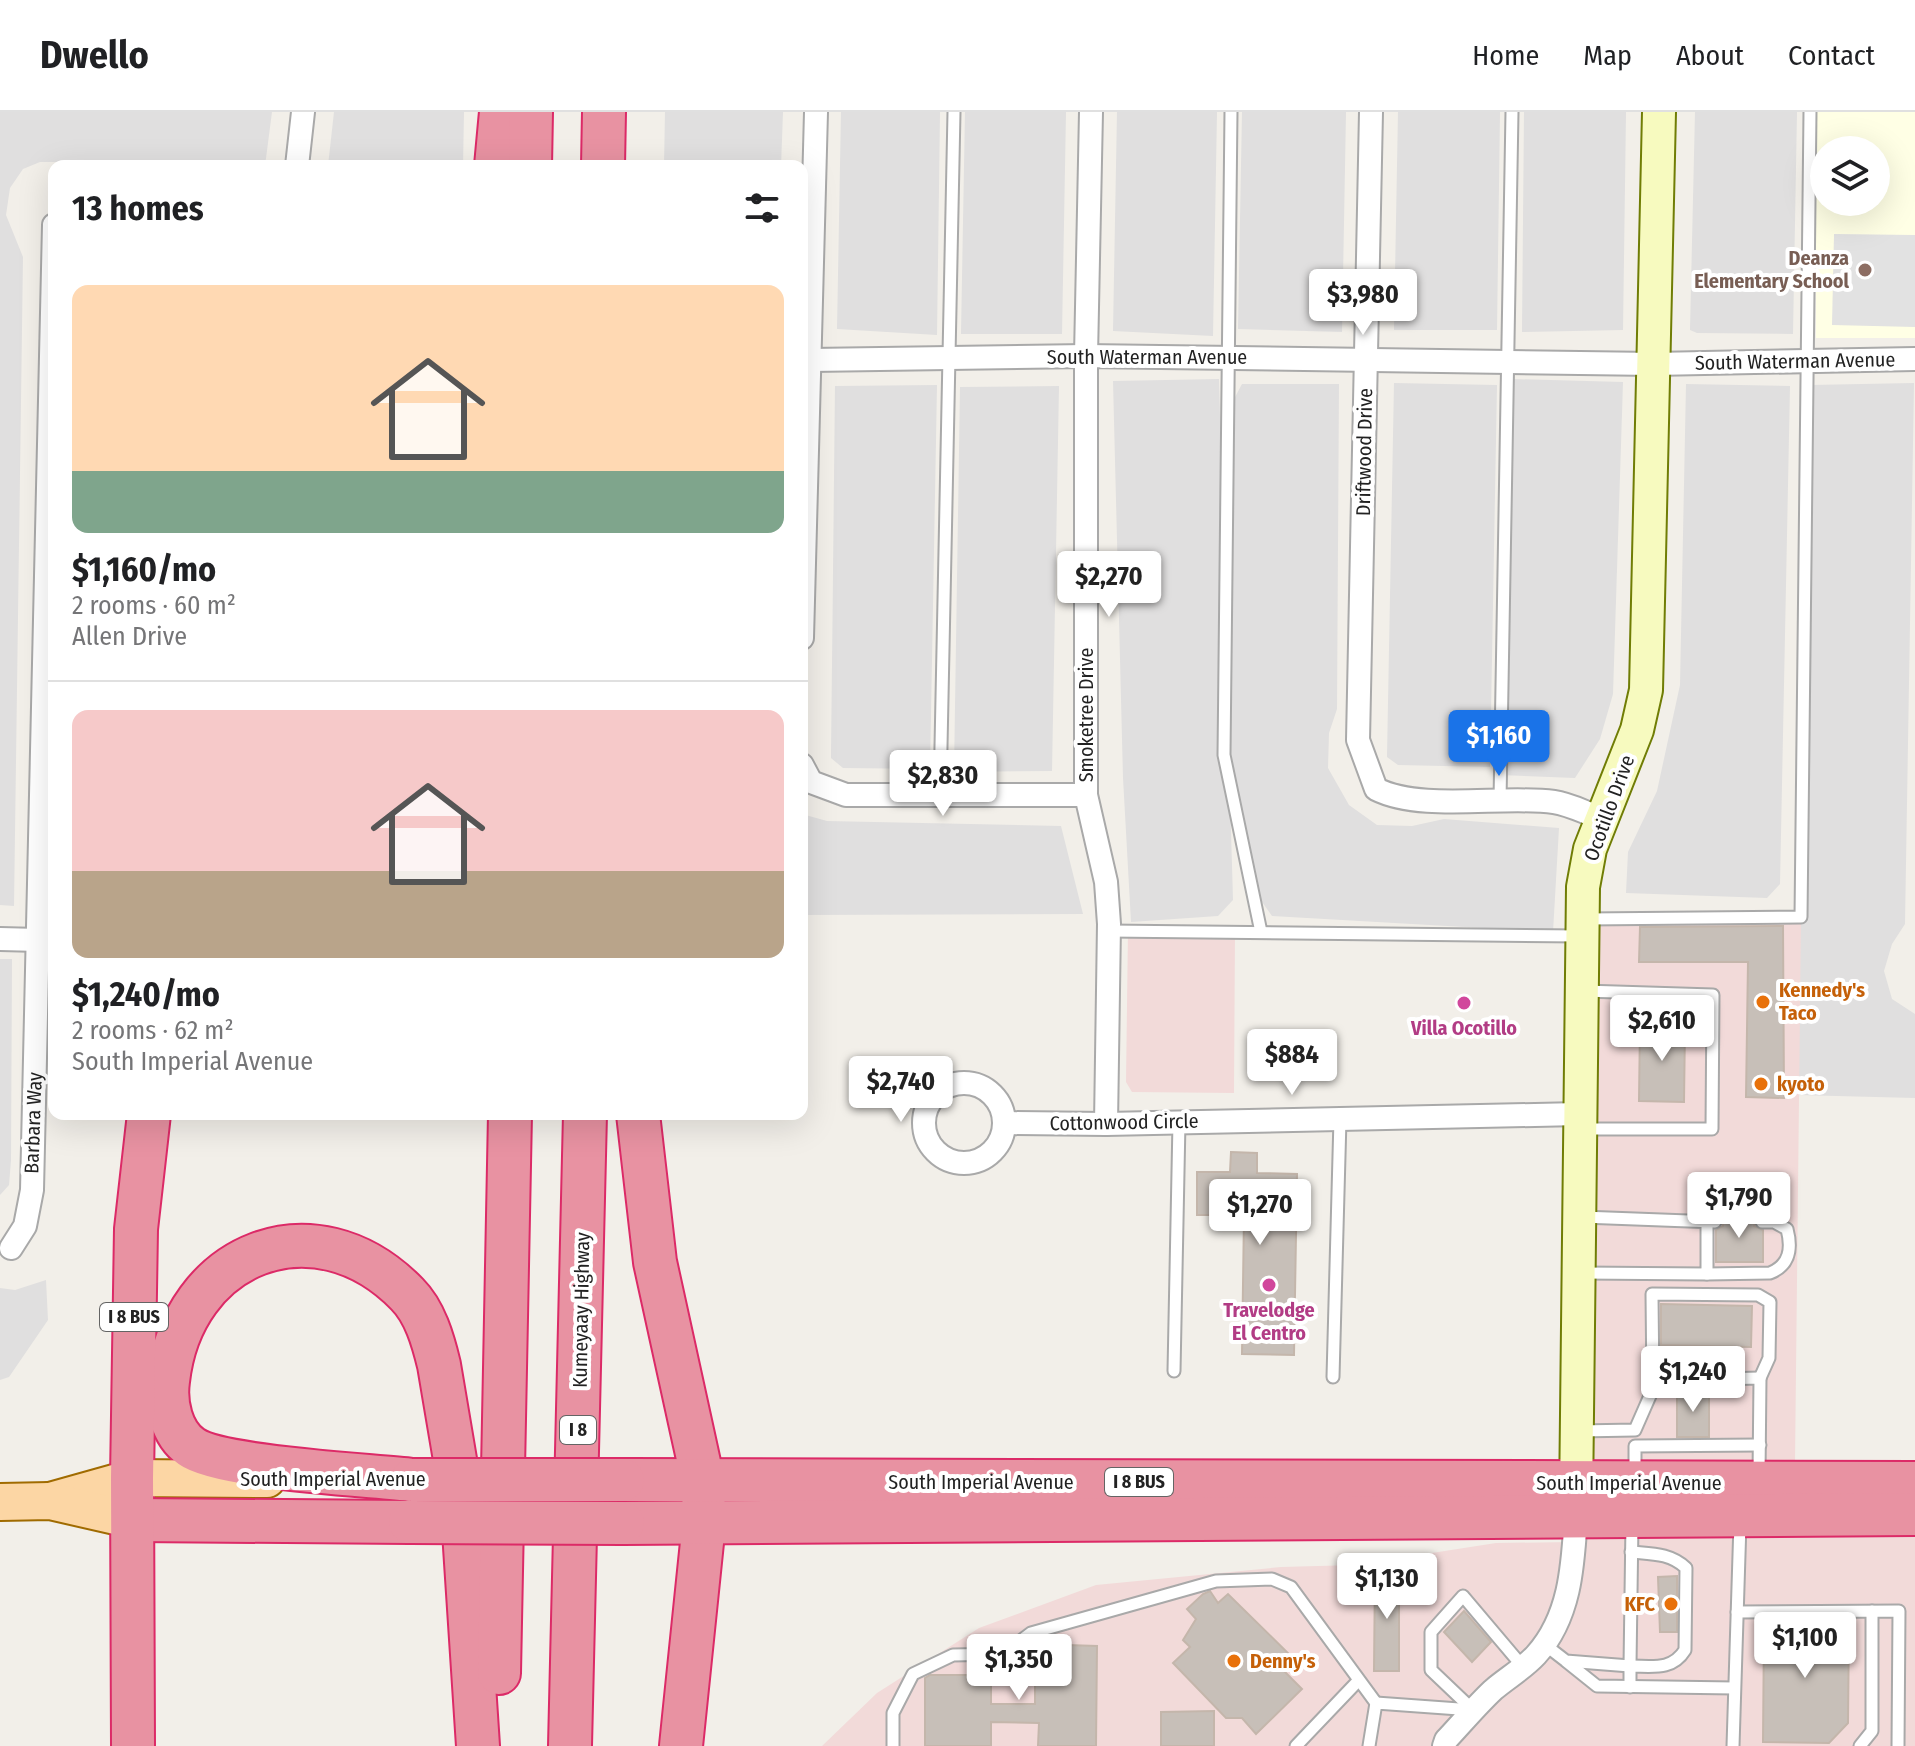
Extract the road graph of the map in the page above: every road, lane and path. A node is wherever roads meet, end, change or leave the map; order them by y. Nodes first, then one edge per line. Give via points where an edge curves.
1 (303, 112) edge
2 (501, 112) edge
3 (531, 112) edge
4 (604, 112) edge
5 (816, 112) edge
6 (954, 112) edge
7 (1091, 112) edge
8 (1231, 112) edge
9 (1371, 112) edge
10 (1512, 112) edge
11 (1659, 112) edge
12 (1810, 112) edge
13 (298, 160) edge
14 (497, 160) edge
15 (530, 160) edge
16 (603, 160) edge
17 (1086, 356) junction
18 (950, 358) junction
19 (1226, 358) junction
20 (1915, 359) edge
21 (811, 360) junction
22 (1366, 360) junction
23 (1805, 360) junction
24 (1509, 362) junction
25 (1654, 364) junction
26 (808, 453) edge
27 (48, 511) edge
28 (808, 775) edge
29 (940, 795) junction
30 (1086, 795) junction
31 (1500, 801) junction
32 (1601, 818) junction
33 (1582, 928) junction
34 (1109, 931) junction
35 (1261, 932) junction
36 (0, 939) edge
37 (39, 940) junction
38 (1582, 991) junction
39 (1340, 1119) junction
40 (148, 1120) edge
41 (510, 1120) edge
42 (585, 1120) edge
43 (639, 1120) edge
44 (1179, 1122) junction
45 (1580, 1122) junction
46 (1005, 1123) dead end
47 (1106, 1124) junction
48 (1578, 1217) junction
49 (1762, 1222) dead end
50 (11, 1248) dead end
51 (1578, 1273) junction
52 (1707, 1274) junction
53 (1174, 1371) dead end
54 (1333, 1377) dead end
55 (1760, 1378) junction
56 (1653, 1389) junction
57 (1635, 1430) junction
58 (1576, 1432) junction
59 (132, 1478) junction
60 (412, 1480) junction
61 (703, 1481) junction
62 (1753, 1481) junction
63 (1915, 1483) edge
64 (1576, 1499) junction
65 (1633, 1499) junction
66 (50, 1501) junction
67 (0, 1502) edge
68 (1915, 1514) edge
69 (133, 1520) junction
70 (704, 1523) junction
71 (1872, 1611) junction
72 (1737, 1612) junction
73 (1544, 1644) junction
74 (1566, 1661) junction
75 (1630, 1666) junction
76 (1523, 1667) junction
77 (1358, 1681) junction
78 (1630, 1687) junction
79 (1734, 1688) junction
80 (1376, 1703) junction
81 (1473, 1710) junction
82 (133, 1746) edge
83 (478, 1746) edge
84 (498, 1746) edge
85 (570, 1746) edge
86 (681, 1746) edge
87 (893, 1746) edge
88 (1296, 1746) edge
89 (1369, 1746) edge
90 (1444, 1746) edge
91 (1733, 1746) edge
92 (1860, 1746) edge
93 (1898, 1746) edge

1 - 13 street
2 - 14 highway
3 - 15 highway
4 - 16 highway
5 - 21 street
6 - 18 lane
7 - 17 street, Smoketree Drive
8 - 19 lane
9 - 22 street, Driftwood Drive
10 - 24 lane
11 - 25 street, Ocotillo Drive
12 - 23 lane
17 - 18 street, South Waterman Avenue
17 - 19 street, South Waterman Avenue
17 - 30 street, Smoketree Drive
18 - 21 street, South Waterman Avenue
18 - 29 lane
19 - 22 street, South Waterman Avenue
19 - 35 lane via 1224,755
20 - 23 street, South Waterman Avenue
21 - 26 street
22 - 24 street, South Waterman Avenue
22 - 31 street, Driftwood Drive via 1358,740 1376,789 1389,795
23 - 25 street, South Waterman Avenue
23 - 33 lane via 1801,917
24 - 25 street, South Waterman Avenue
24 - 31 lane
25 - 32 street, Ocotillo Drive via 1646,690 1637,730
27 - 37 street, Barbara Way
28 - 29 street via 846,795
29 - 30 street
30 - 34 street, Smoketree Drive via 1106,882
31 - 32 street via 1556,802
32 - 33 street, Ocotillo Drive via 1583,887
33 - 35 lane
33 - 38 street, Ocotillo Drive
34 - 35 lane
34 - 47 street, Smoketree Drive
36 - 37 street
37 - 50 street, Barbara Way via 32,1190 25,1226
38 - 45 street, Ocotillo Drive
38 - 45 lane via 1713,995 1712,1129
39 - 44 street, Cottonwood Circle
39 - 45 street, Cottonwood Circle
39 - 54 lane
40 - 59 highway, I 8 BUS via 136,1229
41 - 84 highway
42 - 85 highway, Kumeyaay Highway / I 8
43 - 61 highway via 655,1262
44 - 47 street, Cottonwood Circle
44 - 53 lane
45 - 48 street, Ocotillo Drive
46 - 47 street, Cottonwood Circle
48 - 51 street, Ocotillo Drive
48 - 52 lane via 1711,1222
49 - 52 lane via 1787,1229 1789,1256 1779,1269
51 - 52 lane
51 - 58 street, Ocotillo Drive
55 - 56 lane via 1676,1380
55 - 56 lane via 1769,1358 1770,1302 1758,1295 1652,1294
55 - 62 lane
56 - 57 lane
57 - 58 lane
57 - 65 lane
58 - 64 street, Ocotillo Drive
59 - 60 main road, South Imperial Avenue
59 - 66 main road, South Imperial Avenue
59 - 69 highway, I 8 BUS
60 - 61 highway, South Imperial Avenue, bridge
60 - 83 highway via 257,1463 193,1449 173,1425 167,1389 175,1342 195,1301 211,1284 265,1249 305,1245 360,1261 395,1284 418,1309 439,1365 462,1501
61 - 64 highway, South Imperial Avenue / I 8 BUS
61 - 70 highway
62 - 63 highway, South Imperial Avenue / I 8 BUS
62 - 65 highway, South Imperial Avenue / I 8 BUS
62 - 68 highway, South Imperial Avenue / I 8 BUS
62 - 72 lane
64 - 65 highway, South Imperial Avenue / I 8 BUS
64 - 70 highway, South Imperial Avenue / I 8 BUS
64 - 73 street, Ocotillo Drive via 1570,1582
65 - 75 lane
65 - 75 lane via 1667,1556 1686,1568 1685,1650 1667,1666
66 - 67 main road, South Imperial Avenue
66 - 69 main road, South Imperial Avenue
69 - 70 highway, South Imperial Avenue / I 8 BUS, bridge
69 - 82 highway
70 - 86 highway
71 - 72 lane
71 - 92 lane via 1872,1731
71 - 93 lane via 1899,1611
72 - 79 lane
73 - 74 lane
73 - 76 street, Ocotillo Drive
74 - 75 lane
74 - 78 lane via 1597,1686
75 - 78 lane
76 - 81 street, Ocotillo Drive
76 - 81 lane via 1463,1596 1431,1632 1431,1670
77 - 80 lane
77 - 87 lane via 1291,1587 1272,1579 1216,1581 1031,1633 1003,1654 953,1655 913,1674 893,1713
77 - 88 lane
78 - 79 lane
79 - 91 lane
80 - 81 lane
80 - 89 lane
81 - 90 street, Ocotillo Drive

